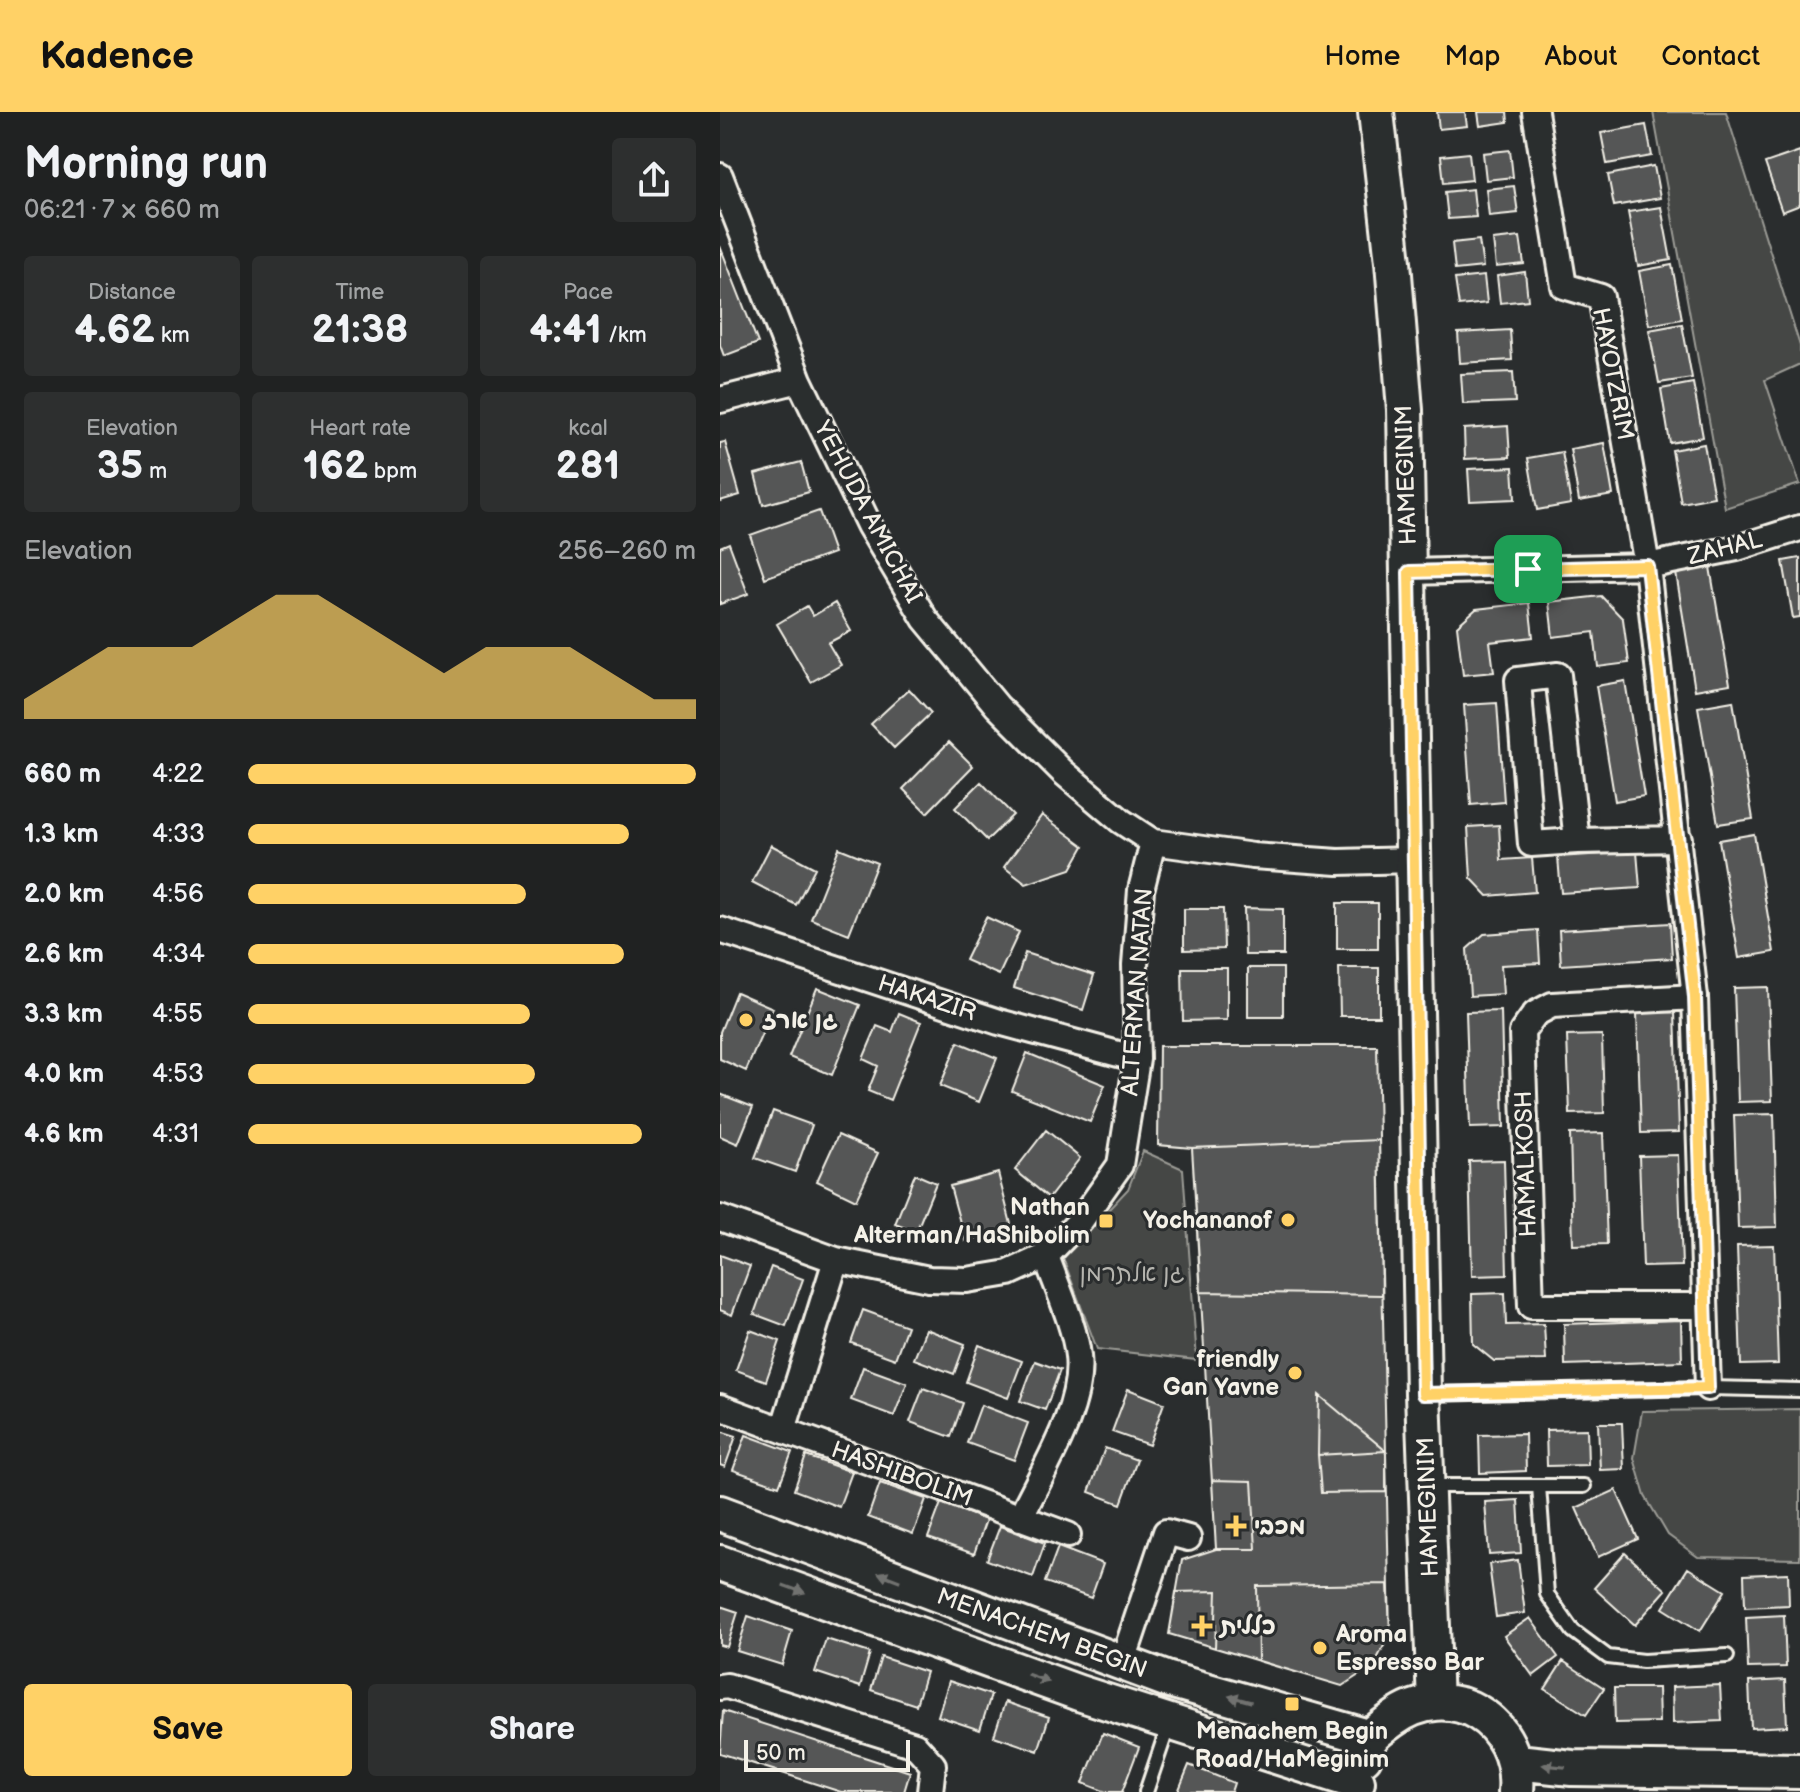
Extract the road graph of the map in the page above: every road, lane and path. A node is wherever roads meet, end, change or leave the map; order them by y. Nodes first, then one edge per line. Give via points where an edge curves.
1 (1376, 112) edge
2 (1535, 112) edge
3 (720, 176) edge
4 (799, 380) junction
5 (720, 400) edge
6 (1800, 528) edge
7 (1647, 566) junction
8 (1409, 572) junction
9 (1679, 839) junction
10 (1577, 841) junction
11 (1153, 842) junction
12 (1413, 860) junction
13 (720, 930) edge
14 (1695, 997) junction
15 (1137, 1059) junction
16 (720, 1218) edge
17 (1046, 1256) junction
18 (836, 1260) junction
19 (1705, 1306) junction
20 (1708, 1388) junction
21 (1800, 1390) edge
22 (1423, 1394) junction
23 (720, 1407) edge
24 (783, 1430) junction
25 (1427, 1486) junction
26 (1539, 1486) junction
27 (1584, 1486) dead end
28 (720, 1513) edge
29 (1020, 1518) junction
30 (1068, 1535) dead end
31 (1188, 1538) dead end
32 (720, 1563) edge
33 (1727, 1656) dead end
34 (1122, 1664) junction
35 (720, 1687) edge
36 (1435, 1703) junction
37 (1170, 1721) junction
38 (1368, 1737) junction
39 (1800, 1771) edge
40 (1516, 1777) edge
41 (1359, 1787) edge
42 (930, 1792) edge
43 (1146, 1792) edge

1 - 8 main road, HAMEGINIM via 1405,410
2 - 7 street, HAYOTZRIM via 1564,286 1601,297
3 - 4 street, YEHUDA AMICHAI
4 - 5 street
4 - 11 street, YEHUDA AMICHAI via 869,525 925,619 997,706 1063,772
6 - 7 street, ZAHAL via 1737,548
7 - 8 street, ZAHAL
7 - 9 street
8 - 12 main road, HAMEGINIM
9 - 10 street
9 - 14 street
10 - 10 street via 1531,844 1518,680 1558,675
11 - 12 street, YEHUDA AMICHAI via 1338,862
11 - 15 street, ALTERMAN NATAN via 1139,905
12 - 22 main road, HAMEGINIM
13 - 15 street, HAKAZIR via 999,1022
14 - 19 street
14 - 19 street, HAMALKOSH via 1552,1005 1535,1014 1522,1032 1528,1263 1531,1306
15 - 17 street, ALTERMAN NATAN via 1120,1165 1081,1220
16 - 18 street, ALTERMAN NATAN
17 - 18 street, ALTERMAN NATAN via 1009,1273 967,1280 929,1279
17 - 29 street via 1078,1353 1079,1382 1071,1411
18 - 24 street
19 - 20 street
20 - 21 lane
20 - 22 lane
22 - 25 main road, HAMEGINIM
23 - 24 street, HASHIBOLIM
24 - 29 street, HASHIBOLIM
25 - 26 lane
25 - 36 main road, HAMEGINIM
26 - 27 lane
26 - 33 lane via 1547,1594 1573,1631 1608,1657 1643,1661
34 -> 28 main road, MENACHEM BEGIN
29 - 30 street, HASHIBOLIM
31 - 34 street via 1166,1532
32 -> 37 main road, MENACHEM BEGIN
38 -> 34 main road, MENACHEM BEGIN
35 - 42 street via 915,1745 933,1765
36 - 38 main road via 1409,1707
36 - 40 main road via 1466,1707 1487,1717 1506,1736
37 - 41 main road, MENACHEM BEGIN
37 - 43 lane
38 - 41 main road
39 -> 40 main road via 1572,1768

